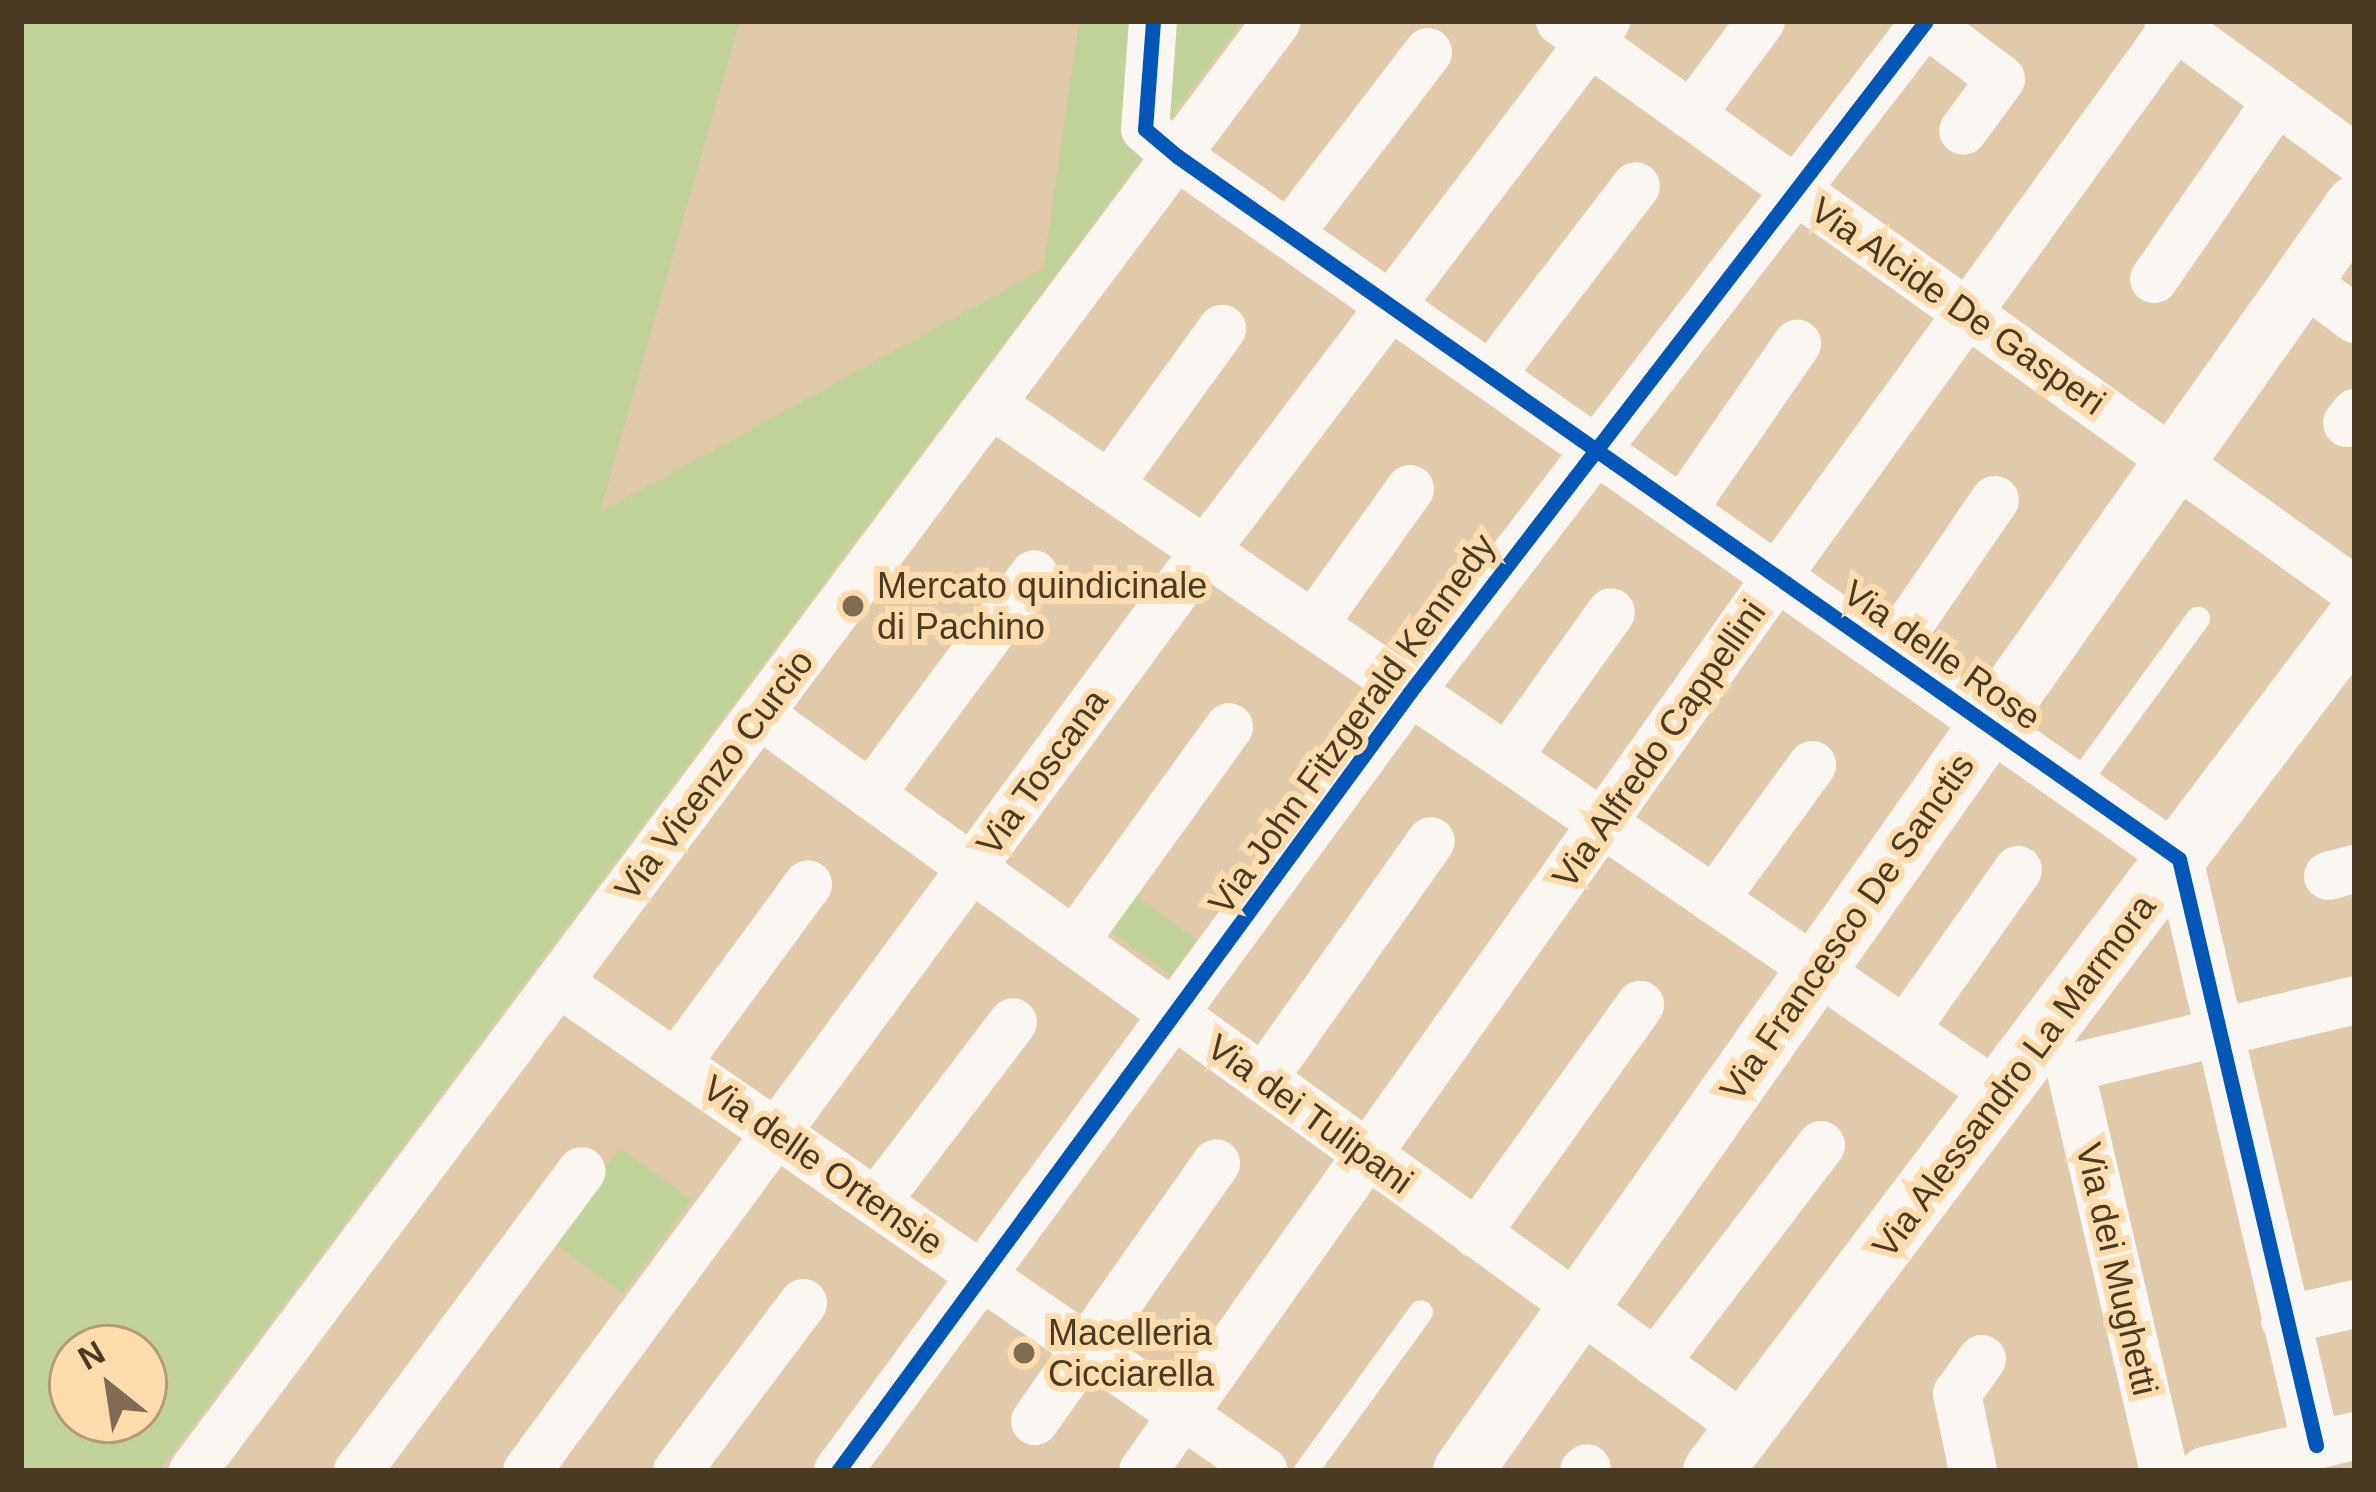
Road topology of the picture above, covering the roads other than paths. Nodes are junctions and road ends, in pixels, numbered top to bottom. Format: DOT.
graph roads {
  1 [pos="1153,21"];
  2 [pos="1277,21"];
  3 [pos="1761,21"];
  4 [pos="1925,22"];
  5 [pos="2174,23"];
  6 [pos="1585,28"];
  7 [pos="1428,52"];
  8 [pos="2276,102"];
  9 [pos="1691,115"];
  10 [pos="1964,131"];
  11 [pos="1177,155"];
  12 [pos="2355,158"];
  13 [pos="1636,186"];
  14 [pos="1797,191"];
  15 [pos="2355,206"];
  16 [pos="1289,234"];
  17 [pos="2154,279"];
  18 [pos="2302,280"];
  19 [pos="1391,305"];
  20 [pos="1966,313"];
  21 [pos="2355,320"];
  22 [pos="1222,328"];
  23 [pos="1796,344"];
  24 [pos="1491,375"];
  25 [pos="991,404"];
  26 [pos="1595,448"];
  27 [pos="2175,461"];
  28 [pos="1109,485"];
  29 [pos="1409,489"];
  30 [pos="1995,500"];
  31 [pos="1683,509"];
  32 [pos="1204,550"];
  33 [pos="1034,574"];
  34 [pos="1778,575"];
  35 [pos="2355,592"];
  36 [pos="1610,612"];
  37 [pos="2198,619"];
  38 [pos="2355,622"];
  39 [pos="1313,625"];
  40 [pos="1889,654"];
  41 [pos="1410,692"];
  42 [pos="759,714"];
  43 [pos="1989,724"];
  44 [pos="1229,727"];
  45 [pos="1507,758"];
  46 [pos="1813,765"];
  47 [pos="2076,786"];
  48 [pos="870,795"];
  49 [pos="1603,824"];
  50 [pos="1431,841"];
  51 [pos="2179,859"];
  52 [pos="971,868"];
  53 [pos="2018,870"];
  54 [pos="808,884"];
  55 [pos="1714,900"];
  56 [pos="1074,942"];
  57 [pos="1818,971"];
  58 [pos="559,983"];
  59 [pos="2355,1000"];
  60 [pos="1640,1005"];
  61 [pos="1175,1016"];
  62 [pos="1013,1022"];
  63 [pos="1905,1030"];
  64 [pos="2215,1033"];
  65 [pos="2054,1056"];
  66 [pos="676,1064"];
  67 [pos="1263,1079"];
  68 [pos="1999,1095"];
  69 [pos="777,1132"];
  70 [pos="1821,1145"];
  71 [pos="1368,1156"];
  72 [pos="1216,1163"];
  73 [pos="582,1171"];
  74 [pos="876,1202"];
  75 [pos="1476,1234"];
  76 [pos="982,1276"];
  77 [pos="803,1303"];
  78 [pos="2355,1304"];
  79 [pos="1578,1307"];
  80 [pos="1421,1312"];
  81 [pos="2285,1320"];
  82 [pos="1085,1348"];
  83 [pos="1982,1359"];
  84 [pos="1655,1363"];
  85 [pos="1181,1416"];
  86 [pos="1035,1421"];
  87 [pos="2335,1441"];
  88 [pos="1730,1450"];
  89 [pos="202,1468"];
  90 [pos="358,1471"];
  91 [pos="527,1471"];
  92 [pos="677,1471"];
  93 [pos="838,1471"];
  94 [pos="1143,1471"];
  95 [pos="1264,1471"];
  96 [pos="1306,1471"];
  97 [pos="1463,1471"];
  98 [pos="1973,1471"];
  99 [pos="2164,1471"];
  100 [pos="2204,1471"];
  1 -- 11 [label="street"];
  2 -- 11 [label="street, Via Vicenzo Curcio"];
  3 -- 9 [label="street"];
  4 -- 10 [label="street"];
  4 -- 14 [label="street, Via John Fitzgerald Kennedy"];
  5 -- 8 [label="street"];
  5 -- 20 [label="street, Via Alfredo Cappellini"];
  6 -- 9 [label="street, Via Alcide De Gasperi"];
  6 -- 19 [label="street, Via Toscana"];
  7 -- 16 [label="street"];
  8 -- 12 [label="street"];
  8 -- 17 [label="street"];
  9 -- 14 [label="street, Via Alcide De Gasperi"];
  11 -- 16 [label="street, Via delle Rose"];
  11 -- 25 [label="street, Via Vicenzo Curcio"];
  13 -- 24 [label="street"];
  14 -- 20 [label="street, Via Alcide De Gasperi"];
  14 -- 26 [label="street, Via John Fitzgerald Kennedy"];
  15 -- 18 [label="street, Via Francesco De Sanctis"];
  16 -- 19 [label="street, Via delle Rose"];
  18 -- 21 [label="street"];
  18 -- 27 [label="street, Via Francesco De Sanctis"];
  19 -- 24 [label="street, Via delle Rose"];
  19 -- 32 [label="street, Via Toscana"];
  20 -- 27 [label="street, Via Alcide De Gasperi"];
  20 -- 34 [label="street, Via Alfredo Cappellini"];
  22 -- 28 [label="street"];
  23 -- 31 [label="street"];
  24 -- 26 [label="street, Via delle Rose"];
  25 -- 28 [label="street"];
  25 -- 42 [label="street, Via Vicenzo Curcio"];
  26 -- 31 [label="street, Via delle Rose"];
  26 -- 41 [label="street, Via John Fitzgerald Kennedy"];
  27 -- 35 [label="street, Via Alcide De Gasperi"];
  27 -- 43 [label="street, Via Francesco De Sanctis"];
  28 -- 32 [label="street"];
  29 -- 39 [label="street"];
  30 -- 40 [label="street"];
  31 -- 34 [label="street, Via delle Rose"];
  32 -- 39 [label="street"];
  32 -- 52 [label="street, Via Toscana"];
  33 -- 48 [label="street"];
  34 -- 40 [label="street, Via delle Rose"];
  34 -- 49 [label="street, Via Alfredo Cappellini"];
  36 -- 45 [label="street"];
  37 -- 47 [label="lane"];
  38 -- 51 [label="street, Via Alessandro La Marmora"];
  39 -- 41 [label="street"];
  40 -- 43 [label="street, Via delle Rose"];
  41 -- 45 [label="street"];
  41 -- 61 [label="street, Via John Fitzgerald Kennedy"];
  42 -- 48 [label="street, Via dei Tulipani"];
  42 -- 58 [label="street, Via Vicenzo Curcio"];
  43 -- 47 [label="street, Via delle Rose"];
  43 -- 57 [label="street, Via Francesco De Sanctis"];
  44 -- 56 [label="street"];
  45 -- 49 [label="street"];
  46 -- 55 [label="street"];
  47 -- 51 [label="street, Via delle Rose"];
  48 -- 52 [label="street, Via dei Tulipani"];
  49 -- 55 [label="street"];
  49 -- 71 [label="street, Via Alfredo Cappellini"];
  50 -- 67 [label="street"];
  51 -- 64 [label="street"];
  51 -- 65 [label="street, Via Alessandro La Marmora"];
  52 -- 56 [label="street, Via dei Tulipani"];
  52 -- 69 [label="street, Via Toscana"];
  53 -- 63 [label="street"];
  54 -- 66 [label="street"];
  55 -- 57 [label="street"];
  56 -- 61 [label="street, Via dei Tulipani"];
  57 -- 63 [label="street"];
  57 -- 79 [label="street, Via Francesco De Sanctis"];
  58 -- 66 [label="street, Via delle Ortensie"];
  58 -- 89 [label="street, Via Vicenzo Curcio"];
  59 -- 64 [label="street"];
  60 -- 75 [label="street"];
  61 -- 67 [label="street, Via dei Tulipani"];
  61 -- 76 [label="street, Via John Fitzgerald Kennedy"];
  62 -- 74 [label="street"];
  63 -- 68 [label="street"];
  64 -- 65 [label="street"];
  64 -- 81 [label="street"];
  65 -- 68 [label="street, Via Alessandro La Marmora"];
  65 -- 99 [label="street, Via dei Mughetti"];
  66 -- 69 [label="street, Via delle Ortensie"];
  67 -- 71 [label="street, Via dei Tulipani"];
  68 -- 88 [label="street, Via Alessandro La Marmora"];
  69 -- 74 [label="street, Via delle Ortensie"];
  69 -- 91 [label="street, Via Toscana"];
  70 -- 84 [label="street"];
  71 -- 75 [label="street, Via dei Tulipani"];
  71 -- 85 [label="street, Via Alfredo Cappellini"];
  72 -- 82 [label="street"];
  73 -- 90 [label="street"];
  74 -- 76 [label="street, Via delle Ortensie"];
  75 -- 79 [label="street, Via dei Tulipani"];
  76 -- 82 [label="street, Via delle Ortensie"];
  76 -- 93 [label="street, Via John Fitzgerald Kennedy"];
  77 -- 92 [label="street"];
  78 -- 81 [label="street"];
  79 -- 84 [label="street, Via dei Tulipani"];
  79 -- 97 [label="street, Via Francesco De Sanctis"];
  80 -- 96 [label="lane"];
  81 -- 87 [label="street"];
  82 -- 85 [label="street, Via delle Ortensie"];
  82 -- 86 [label="street"];
  83 -- 98 [label="street"];
  84 -- 88 [label="street, Via dei Tulipani"];
  85 -- 94 [label="street, Via Alfredo Cappellini"];
  85 -- 95 [label="street, Via delle Ortensie"];
  87 -- 100 [label="street"];
}
